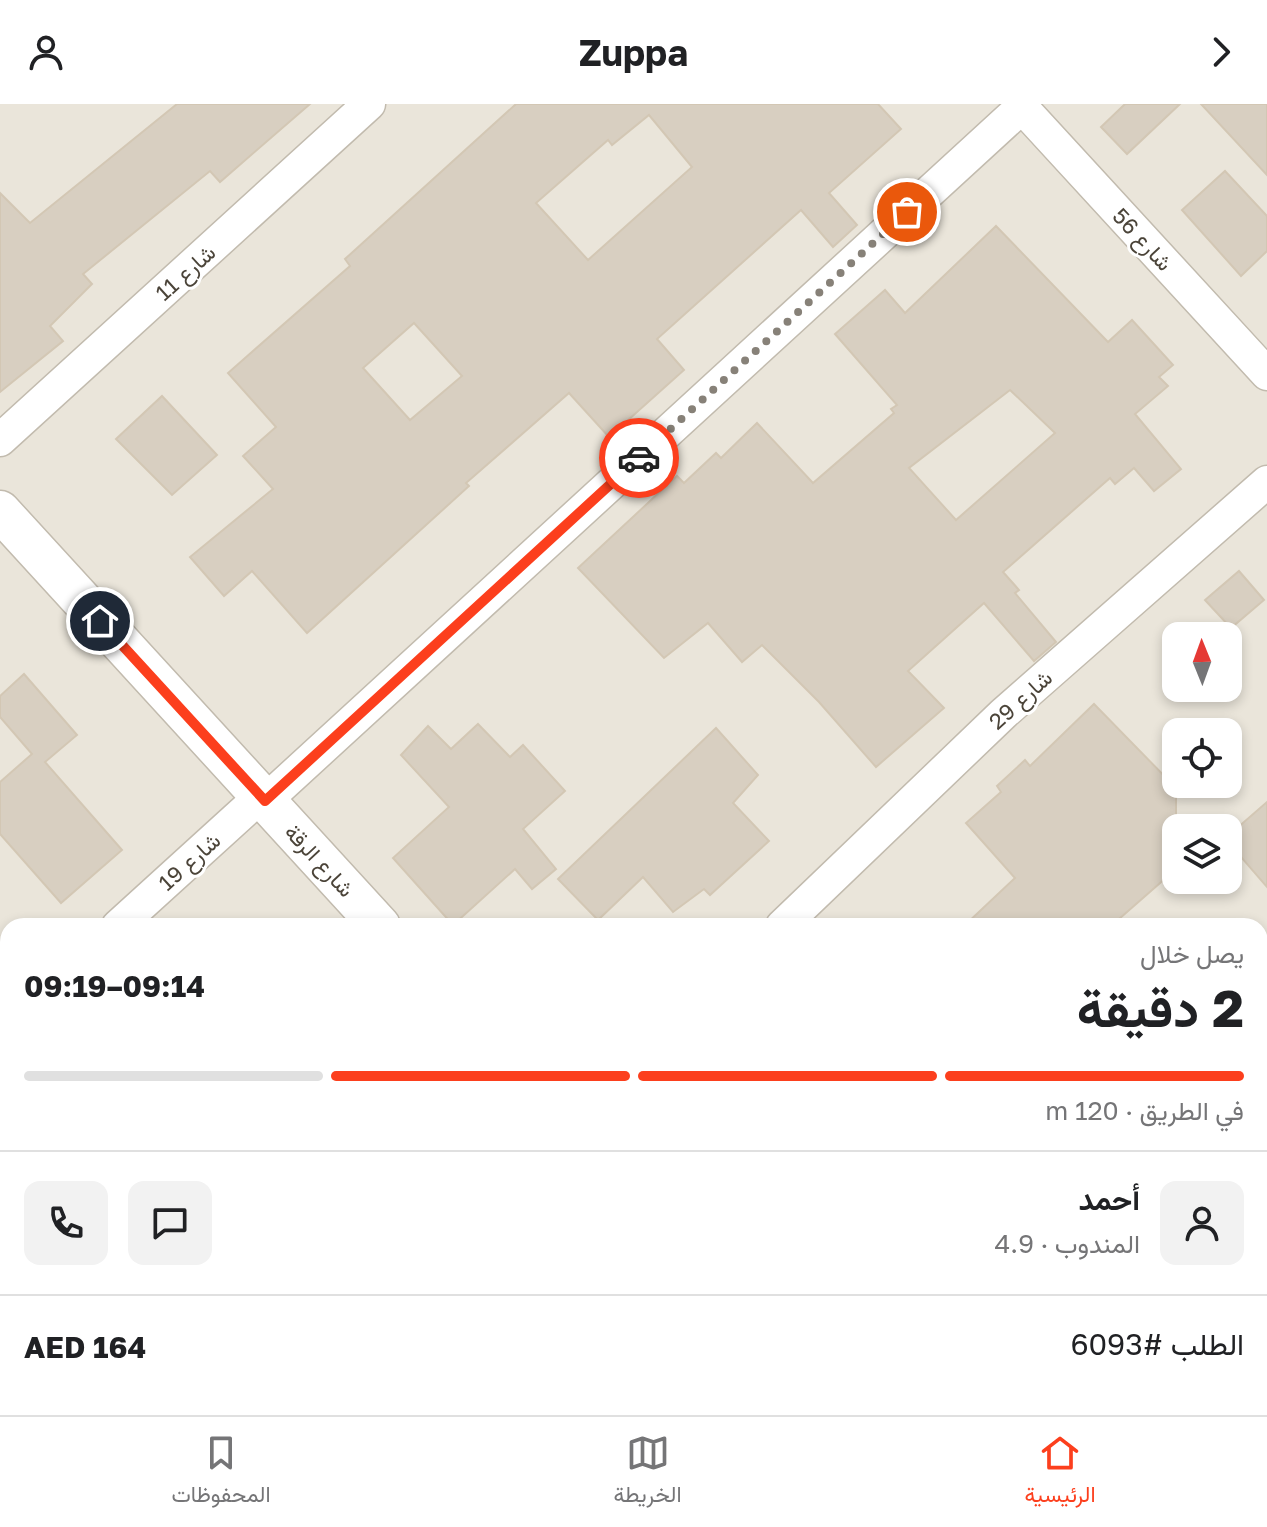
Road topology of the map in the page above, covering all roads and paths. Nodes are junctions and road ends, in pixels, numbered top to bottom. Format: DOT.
graph roads {
  1 [pos="369,104"];
  2 [pos="1020,105"];
  3 [pos="1267,374"];
  4 [pos="0,440"];
  5 [pos="1267,482"];
  6 [pos="0,511"];
  7 [pos="263,798"];
  8 [pos="127,918"];
  9 [pos="373,918"];
  10 [pos="790,918"];
  1 -- 4 [label="street, شارع 11"];
  2 -- 3 [label="street, شارع 56"];
  2 -- 7 [label="street, شارع 19"];
  5 -- 10 [label="street, شارع 29"];
  6 -- 7 [label="street, شارع الرقة"];
  7 -- 8 [label="street, شارع 19"];
  7 -- 9 [label="street, شارع الرقة"];
}
